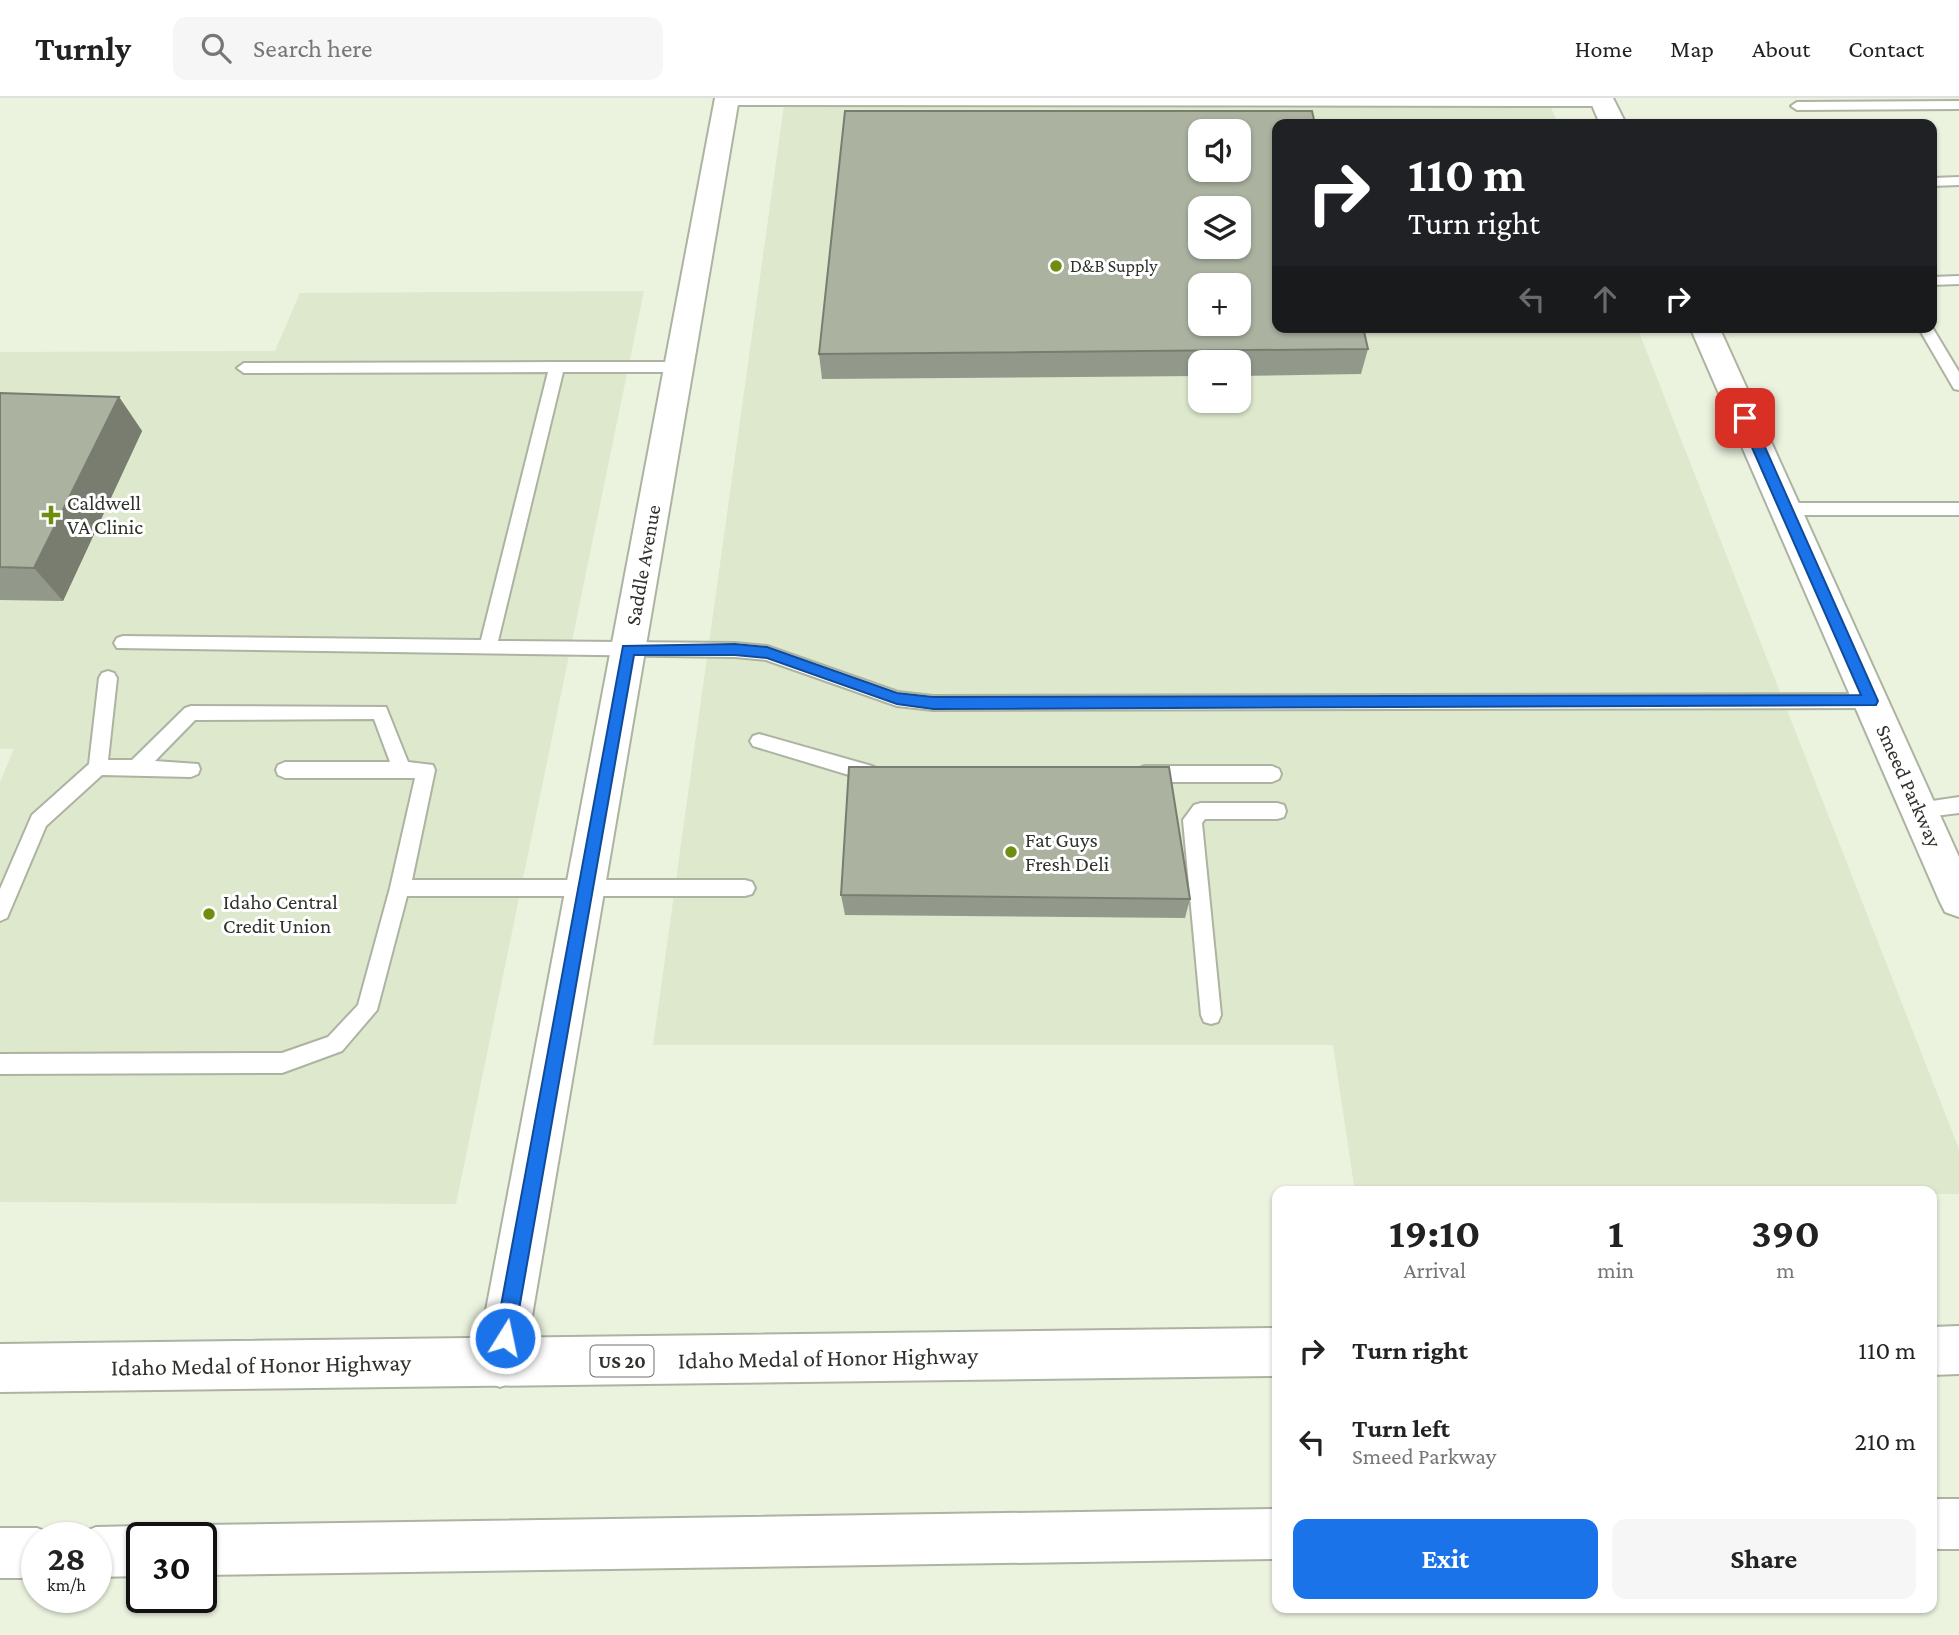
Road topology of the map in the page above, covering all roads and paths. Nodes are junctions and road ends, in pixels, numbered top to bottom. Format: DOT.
graph roads {
  1 [pos="727,100"];
  2 [pos="1795,102"];
  3 [pos="1959,105"];
  4 [pos="1606,108"];
  5 [pos="1805,119"];
  6 [pos="1959,181"];
  7 [pos="1937,182"];
  8 [pos="1937,281"];
  9 [pos="1959,281"];
  10 [pos="1707,333"];
  11 [pos="1928,333"];
  12 [pos="679,366"];
  13 [pos="556,367"];
  14 [pos="244,368"];
  15 [pos="1959,386"];
  16 [pos="1786,509"];
  17 [pos="1959,509"];
  18 [pos="123,643"];
  19 [pos="488,647"];
  20 [pos="628,650"];
  21 [pos="108,678"];
  22 [pos="1871,701"];
  23 [pos="759,741"];
  24 [pos="98,767"];
  25 [pos="135,769"];
  26 [pos="191,769"];
  27 [pos="285,770"];
  28 [pos="402,771"];
  29 [pos="897,774"];
  30 [pos="1119,774"];
  31 [pos="1272,774"];
  32 [pos="1959,806"];
  33 [pos="1919,810"];
  34 [pos="1277,811"];
  35 [pos="400,888"];
  36 [pos="585,888"];
  37 [pos="744,888"];
  38 [pos="1959,900"];
  39 [pos="0,912"];
  40 [pos="1211,1015"];
  41 [pos="0,1064"];
  42 [pos="1959,1350"];
  43 [pos="1937,1351"];
  44 [pos="1272,1352"];
  45 [pos="500,1363"];
  46 [pos="0,1368"];
  47 [pos="1937,1524"];
  48 [pos="1959,1524"];
  49 [pos="1272,1534"];
  50 [pos="217,1550"];
  51 [pos="0,1553"];
  52 [pos="21,1553"];
  1 -- 4 [label="lane"];
  1 -- 12 [label="street, Saddle Avenue"];
  2 -- 3 [label="lane"];
  2 -- 5 [label="lane"];
  6 -- 7 [label="lane"];
  8 -- 9 [label="lane"];
  10 -- 16 [label="street, Smeed Parkway"];
  11 -- 15 [label="lane"];
  12 -- 13 [label="lane"];
  12 -- 20 [label="street, Saddle Avenue"];
  13 -- 14 [label="lane"];
  13 -- 19 [label="lane"];
  16 -- 17 [label="lane"];
  16 -- 22 [label="street, Smeed Parkway"];
  18 -- 19 [label="lane"];
  19 -- 20 [label="lane"];
  20 -- 22 [label="lane"];
  20 -- 36 [label="street, Saddle Avenue"];
  21 -- 24 [label="lane"];
  22 -- 33 [label="street, Smeed Parkway"];
  23 -- 29 [label="lane"];
  24 -- 25 [label="lane"];
  24 -- 39 [label="lane"];
  25 -- 26 [label="lane"];
  25 -- 28 [label="lane"];
  27 -- 28 [label="lane"];
  28 -- 35 [label="lane"];
  30 -- 31 [label="lane"];
  32 -- 33 [label="lane"];
  33 -- 38 [label="street, Smeed Parkway"];
  34 -- 40 [label="lane"];
  35 -- 36 [label="lane"];
  35 -- 41 [label="lane"];
  36 -- 37 [label="lane"];
  36 -- 45 [label="street, Saddle Avenue"];
  42 -- 43 [label="street"];
  44 -- 45 [label="street, Idaho Medal of Honor Highway / US 20"];
  45 -- 46 [label="street, Idaho Medal of Honor Highway / US 20"];
  47 -- 48 [label="street"];
  49 -- 50 [label="street"];
  51 -- 52 [label="street"];
}
